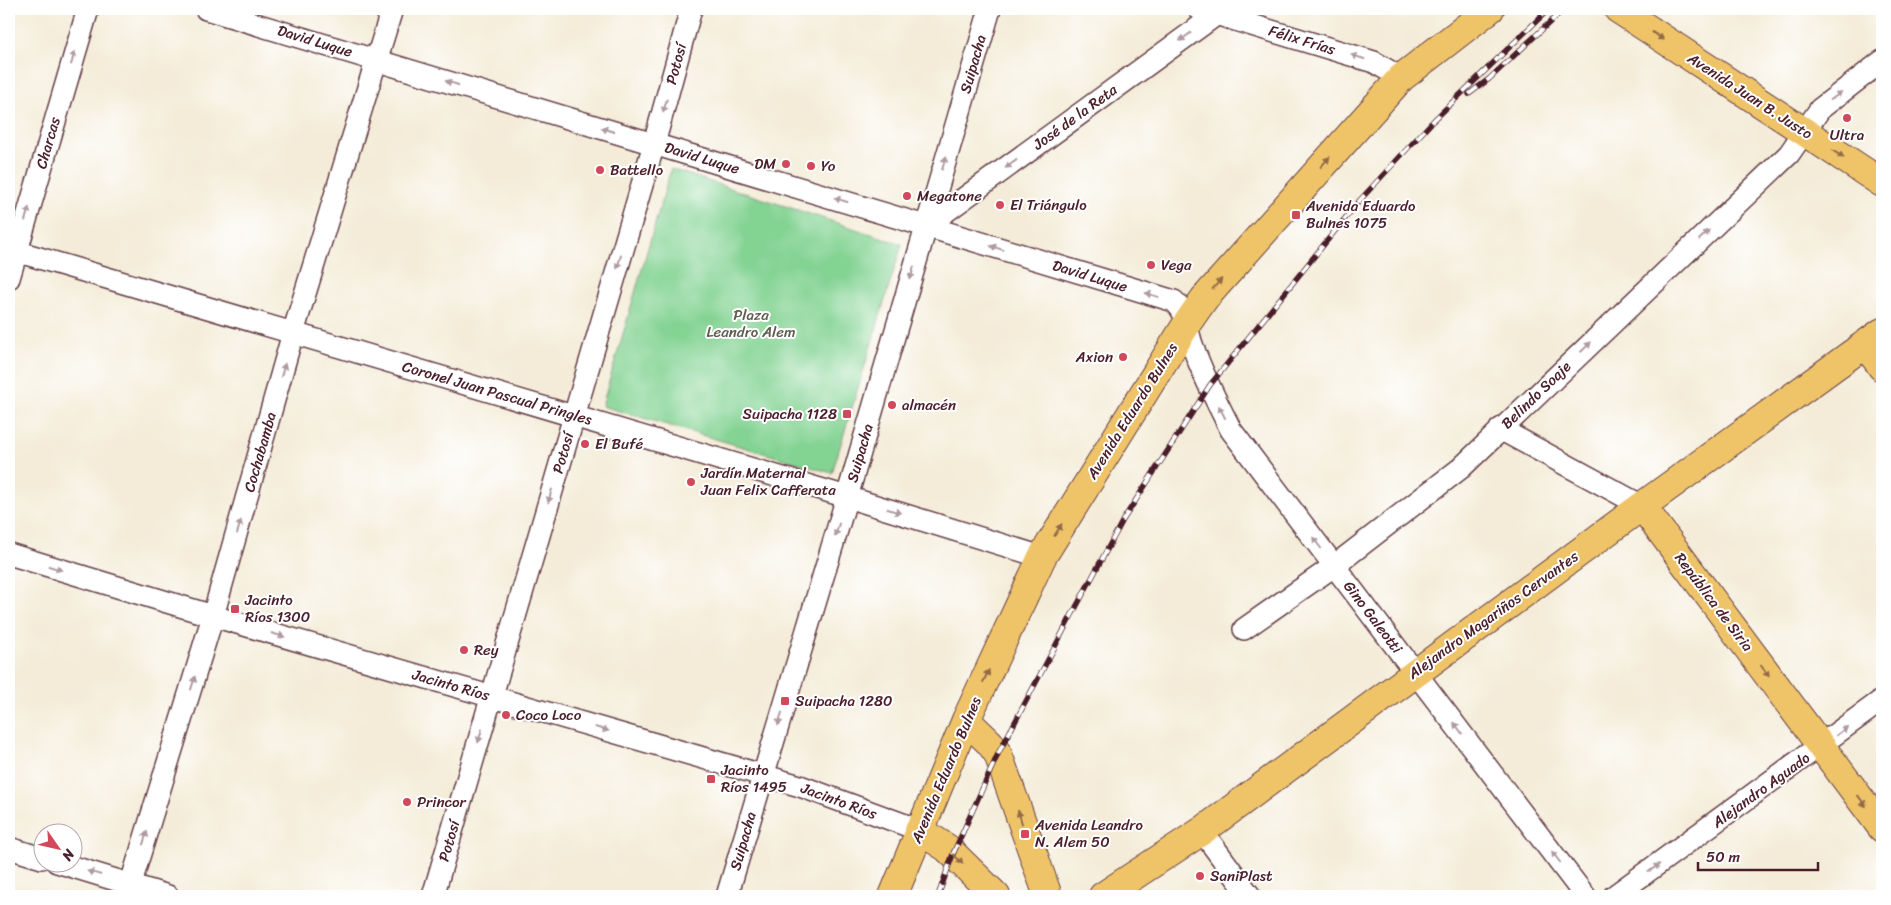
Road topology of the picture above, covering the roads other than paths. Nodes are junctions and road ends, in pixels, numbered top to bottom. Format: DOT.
graph roads {
  1 [pos="88,9"];
  2 [pos="206,9"];
  3 [pos="392,9"];
  4 [pos="691,9"];
  5 [pos="990,9"];
  6 [pos="1490,9"];
  7 [pos="1618,9"];
  8 [pos="1213,11"];
  9 [pos="378,60"];
  10 [pos="1882,61"];
  11 [pos="1402,78"];
  12 [pos="1805,133"];
  13 [pos="654,144"];
  14 [pos="1882,183"];
  15 [pos="926,226"];
  16 [pos="13,251"];
  17 [pos="9,278"];
  18 [pos="1188,322"];
  19 [pos="293,333"];
  20 [pos="1874,338"];
  21 [pos="1882,367"];
  22 [pos="574,416"];
  23 [pos="1500,429"];
  24 [pos="848,497"];
  25 [pos="1642,506"];
  26 [pos="9,554"];
  27 [pos="1042,557"];
  28 [pos="1334,566"];
  29 [pos="213,616"];
  30 [pos="1244,629"];
  31 [pos="1416,672"];
  32 [pos="491,697"];
  33 [pos="1882,700"];
  34 [pos="966,720"];
  35 [pos="1822,746"];
  36 [pos="762,776"];
  37 [pos="1882,828"];
  38 [pos="919,830"];
  39 [pos="1202,831"];
  40 [pos="9,848"];
  41 [pos="32,855"];
  42 [pos="82,872"];
  43 [pos="129,890"];
  44 [pos="168,896"];
  45 [pos="433,896"];
  46 [pos="727,896"];
  47 [pos="892,896"];
  48 [pos="996,896"];
  49 [pos="1048,896"];
  50 [pos="1103,896"];
  51 [pos="1250,896"];
  52 [pos="1585,896"];
  53 [pos="1614,896"];
  16 -- 1 [label="street, Charcas, one-way"];
  2 -- 9 [label="street, David Luque"];
  3 -- 9 [label="street, Cochabamba"];
  4 -- 13 [label="street, Potosí, one-way"];
  15 -- 5 [label="street, Suipacha, one-way"];
  6 -- 11 [label="main road, Avenida Eduardo Bulnes"];
  7 -- 12 [label="main road, Avenida Juan B. Justo, one-way"];
  11 -- 8 [label="street, Félix Frías, one-way"];
  8 -- 15 [label="street, José de la Reta, one-way"];
  13 -- 9 [label="street, David Luque, one-way"];
  9 -- 19 [label="street, Cochabamba"];
  12 -- 10 [label="street, Belindo Soaje, one-way"];
  18 -- 11 [label="main road, Avenida Eduardo Bulnes, one-way"];
  12 -- 14 [label="main road, Avenida Juan B. Justo, one-way"];
  23 -- 12 [label="street, Belindo Soaje, one-way"];
  15 -- 13 [label="street, David Luque, one-way"];
  13 -- 22 [label="street, Potosí, one-way"];
  18 -- 15 [label="street, David Luque, one-way"];
  15 -- 24 [label="street, Suipacha, one-way"];
  16 -- 17 [label="street, Charcas"];
  16 -- 19 [label="street, Coronel Juan Pascual Pringles"];
  27 -- 18 [label="main road, Avenida Eduardo Bulnes, one-way"];
  28 -- 18 [label="street, Gino Galeotti, one-way"];
  19 -- 22 [label="street, Coronel Juan Pascual Pringles"];
  29 -- 19 [label="street, Cochabamba, one-way"];
  20 -- 21 [label="main road"];
  20 -- 25 [label="main road, Alejandro Magariños Cervantes"];
  22 -- 24 [label="street, Coronel Juan Pascual Pringles"];
  22 -- 32 [label="street, Potosí, one-way"];
  23 -- 25 [label="street, República de Siria"];
  23 -- 28 [label="street, Belindo Soaje"];
  24 -- 27 [label="street, Coronel Juan Pascual Pringles, one-way"];
  24 -- 36 [label="street, Suipacha, one-way"];
  25 -- 31 [label="main road, Alejandro Magariños Cervantes"];
  25 -- 35 [label="main road, República de Siria, one-way"];
  26 -- 29 [label="street, Jacinto Ríos, one-way"];
  34 -- 27 [label="main road, Avenida Eduardo Bulnes, one-way"];
  28 -- 30 [label="street, Belindo Soaje"];
  28 -- 31 [label="street, Gino Galeotti"];
  29 -- 32 [label="street, Jacinto Ríos, one-way"];
  43 -- 29 [label="street, Cochabamba, one-way"];
  31 -- 39 [label="main road, Alejandro Magariños Cervantes"];
  52 -- 31 [label="street, Gino Galeotti, one-way"];
  32 -- 36 [label="street, Jacinto Ríos, one-way"];
  32 -- 45 [label="street, Potosí, one-way"];
  35 -- 33 [label="street, Alejandro Aguado, one-way"];
  34 -- 38 [label="main road, Avenida Eduardo Bulnes"];
  49 -- 34 [label="main road, one-way"];
  35 -- 37 [label="main road, República de Siria, one-way"];
  53 -- 35 [label="street, Alejandro Aguado, one-way"];
  36 -- 38 [label="street, Jacinto Ríos"];
  36 -- 46 [label="street, Suipacha"];
  38 -- 47 [label="main road, Avenida Eduardo Bulnes"];
  38 -- 48 [label="main road, one-way"];
  39 -- 50 [label="main road, Alejandro Magariños Cervantes"];
  39 -- 51 [label="street"];
  40 -- 41 [label="street"];
  43 -- 42 [label="street, one-way"];
  43 -- 44 [label="street"];
}
